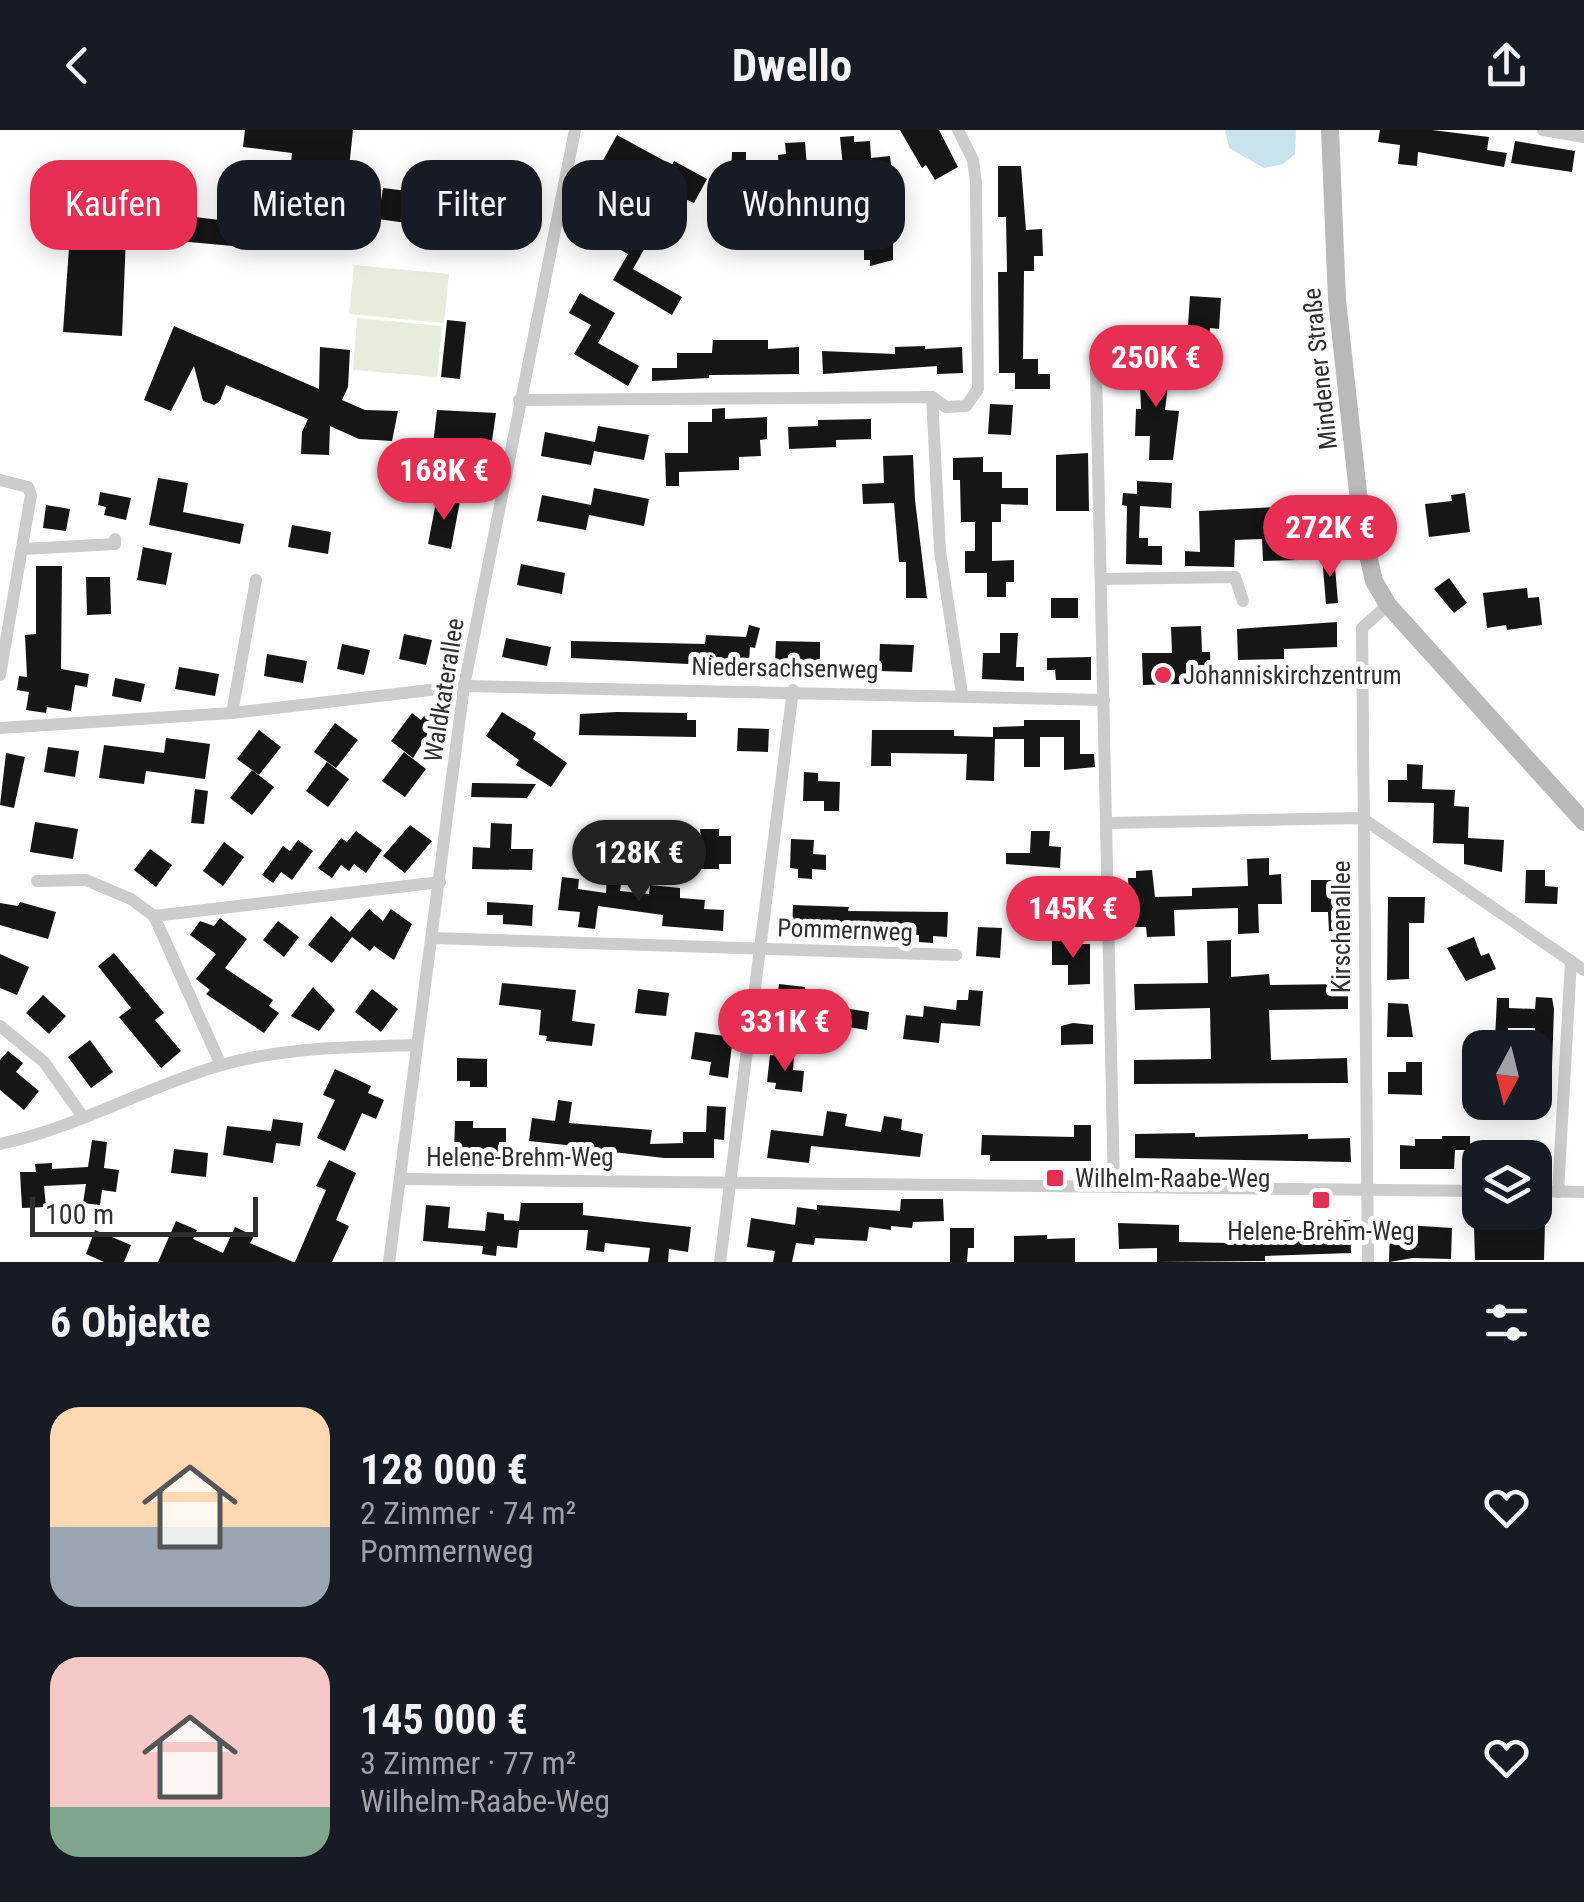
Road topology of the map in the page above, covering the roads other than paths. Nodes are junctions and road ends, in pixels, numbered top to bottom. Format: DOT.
graph roads {
  1 [pos="574,130"];
  2 [pos="958,130"];
  3 [pos="1330,130"];
  4 [pos="1544,130"];
  5 [pos="1584,137"];
  6 [pos="1096,370"];
  7 [pos="932,397"];
  8 [pos="519,400"];
  9 [pos="0,480"];
  10 [pos="115,539"];
  11 [pos="23,549"];
  12 [pos="1101,579"];
  13 [pos="256,580"];
  14 [pos="1242,601"];
  15 [pos="1389,604"];
  16 [pos="0,675"];
  17 [pos="464,686"];
  18 [pos="793,690"];
  19 [pos="962,694"];
  20 [pos="1104,700"];
  21 [pos="232,713"];
  22 [pos="0,728"];
  23 [pos="1362,818"];
  24 [pos="1584,822"];
  25 [pos="1107,823"];
  26 [pos="37,881"];
  27 [pos="440,882"];
  28 [pos="154,916"];
  29 [pos="433,938"];
  30 [pos="760,950"];
  31 [pos="956,955"];
  32 [pos="1571,961"];
  33 [pos="1584,970"];
  34 [pos="0,1026"];
  35 [pos="418,1045"];
  36 [pos="222,1065"];
  37 [pos="83,1117"];
  38 [pos="0,1144"];
  39 [pos="401,1179"];
  40 [pos="729,1180"];
  41 [pos="1114,1187"];
  42 [pos="1365,1190"];
  43 [pos="1462,1191"];
  44 [pos="1552,1192"];
  45 [pos="1558,1192"];
  46 [pos="1584,1192"];
  47 [pos="389,1262"];
  48 [pos="720,1262"];
  49 [pos="1368,1262"];
  1 -- 8 [label="street, Waldkaterallee"];
  2 -- 7 [label="street"];
  3 -- 15 [label="main road, Mindener Straße"];
  4 -- 5 [label="street"];
  6 -- 12 [label="street"];
  7 -- 8 [label="street"];
  7 -- 19 [label="street"];
  8 -- 17 [label="street, Waldkaterallee"];
  9 -- 11 [label="street"];
  10 -- 11 [label="street"];
  11 -- 16 [label="street"];
  12 -- 14 [label="street"];
  12 -- 20 [label="street"];
  13 -- 21 [label="street"];
  15 -- 23 [label="street, Kirschenallee"];
  15 -- 24 [label="main road, Mindener Straße"];
  17 -- 18 [label="street, Niedersachsenweg"];
  17 -- 21 [label="street, Niedersachsenweg"];
  17 -- 27 [label="street, Waldkaterallee"];
  18 -- 19 [label="street, Niedersachsenweg"];
  18 -- 30 [label="street"];
  19 -- 20 [label="street, Niedersachsenweg"];
  20 -- 25 [label="street"];
  21 -- 22 [label="street, Niedersachsenweg"];
  23 -- 25 [label="street"];
  23 -- 32 [label="street"];
  23 -- 42 [label="street, Kirschenallee"];
  25 -- 41 [label="street"];
  26 -- 28 [label="street"];
  27 -- 28 [label="street"];
  27 -- 29 [label="street, Waldkaterallee"];
  28 -- 36 [label="street"];
  29 -- 30 [label="street, Pommernweg"];
  29 -- 35 [label="street, Waldkaterallee"];
  30 -- 31 [label="street, Pommernweg"];
  30 -- 40 [label="street"];
  32 -- 33 [label="street"];
  32 -- 45 [label="street"];
  34 -- 37 [label="street"];
  35 -- 36 [label="street"];
  35 -- 39 [label="street, Waldkaterallee"];
  36 -- 37 [label="street"];
  37 -- 38 [label="street"];
  39 -- 40 [label="street, Helene-Brehm-Weg"];
  39 -- 47 [label="street, Waldkaterallee"];
  40 -- 41 [label="street, Helene-Brehm-Weg"];
  40 -- 48 [label="street"];
  41 -- 42 [label="street, Helene-Brehm-Weg"];
  42 -- 43 [label="street, Helene-Brehm-Weg"];
  42 -- 49 [label="street, Kirschenallee"];
  44 -- 45 [label="street"];
  45 -- 46 [label="street"];
}
